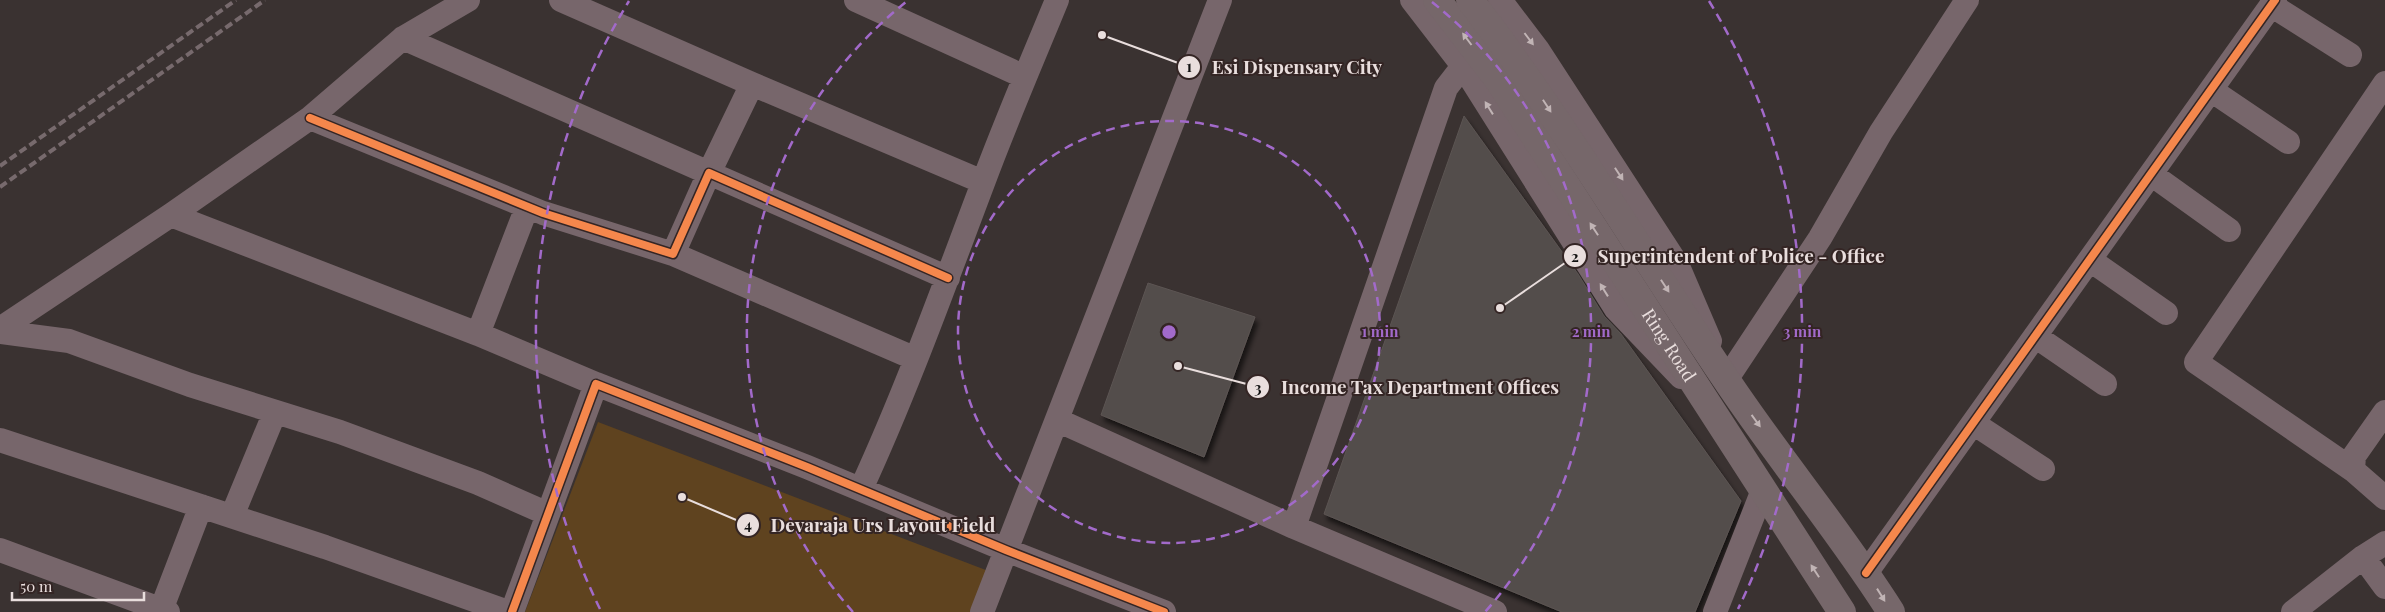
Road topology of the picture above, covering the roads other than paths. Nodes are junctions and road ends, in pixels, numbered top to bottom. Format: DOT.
graph roads {
  1 [pos="468,0"];
  2 [pos="561,0"];
  3 [pos="856,0"];
  4 [pos="1057,0"];
  5 [pos="1220,0"];
  6 [pos="1412,0"];
  7 [pos="1437,0"];
  8 [pos="1470,0"];
  9 [pos="1500,0"];
  10 [pos="1967,0"];
  11 [pos="2273,3"];
  12 [pos="403,38"];
  13 [pos="2350,55"];
  14 [pos="1463,66"];
  15 [pos="1509,72"];
  16 [pos="1025,76"];
  17 [pos="2385,83"];
  18 [pos="752,84"];
  19 [pos="2211,90"];
  20 [pos="310,118"];
  21 [pos="2288,142"];
  22 [pos="709,173"];
  23 [pos="2150,174"];
  24 [pos="983,182"];
  25 [pos="527,206"];
  26 [pos="171,215"];
  27 [pos="2229,230"];
  28 [pos="673,254"];
  29 [pos="2090,260"];
  30 [pos="948,278"];
  31 [pos="2166,314"];
  32 [pos="0,330"];
  33 [pos="478,334"];
  34 [pos="2035,336"];
  35 [pos="916,358"];
  36 [pos="1726,380"];
  37 [pos="596,384"];
  38 [pos="2104,384"];
  39 [pos="1707,404"];
  40 [pos="275,412"];
  41 [pos="2385,412"];
  42 [pos="1057,420"];
  43 [pos="1973,423"];
  44 [pos="0,440"];
  45 [pos="2043,469"];
  46 [pos="2354,470"];
  47 [pos="861,489"];
  48 [pos="1763,490"];
  49 [pos="2385,498"];
  50 [pos="200,506"];
  51 [pos="548,514"];
  52 [pos="232,516"];
  53 [pos="1294,527"];
  54 [pos="2385,543"];
  55 [pos="0,550"];
  56 [pos="1006,550"];
  57 [pos="2363,557"];
  58 [pos="1866,573"];
  59 [pos="2385,587"];
  60 [pos="165,611"];
  61 [pos="508,612"];
  62 [pos="512,612"];
  63 [pos="982,612"];
  64 [pos="1164,612"];
  65 [pos="1495,612"];
  66 [pos="1715,612"];
  67 [pos="1842,612"];
  68 [pos="1891,612"];
  69 [pos="2293,612"];
  1 -- 12 [label="street"];
  2 -- 18 [label="street"];
  3 -- 16 [label="street"];
  4 -- 16 [label="street"];
  5 -- 42 [label="street"];
  6 -- 14 [label="street"];
  15 -- 7 [label="main road, one-way"];
  8 -- 15 [label="main road"];
  9 -- 36 [label="street, one-way"];
  10 -- 36 [label="street"];
  11 -- 13 [label="street"];
  11 -- 19 [label="street"];
  12 -- 20 [label="street"];
  12 -- 22 [label="street"];
  39 -- 14 [label="street, one-way"];
  14 -- 53 [label="street"];
  15 -- 36 [label="main road, one-way"];
  39 -- 15 [label="main road, Ring Road, one-way"];
  16 -- 24 [label="street"];
  17 -- 46 [label="street"];
  18 -- 22 [label="street"];
  18 -- 24 [label="street"];
  19 -- 21 [label="street"];
  19 -- 23 [label="street"];
  20 -- 25 [label="street"];
  20 -- 26 [label="street"];
  22 -- 28 [label="street"];
  22 -- 30 [label="street"];
  23 -- 27 [label="street"];
  23 -- 29 [label="street"];
  24 -- 30 [label="street"];
  25 -- 28 [label="street"];
  25 -- 33 [label="street"];
  26 -- 32 [label="street"];
  26 -- 33 [label="street"];
  28 -- 35 [label="street"];
  29 -- 31 [label="street"];
  29 -- 34 [label="street"];
  30 -- 35 [label="street"];
  32 -- 40 [label="street"];
  33 -- 37 [label="street"];
  34 -- 38 [label="street"];
  34 -- 43 [label="street"];
  35 -- 47 [label="street"];
  36 -- 58 [label="main road, one-way"];
  37 -- 47 [label="street"];
  37 -- 51 [label="street"];
  39 -- 48 [label="main road, Ring Road"];
  40 -- 51 [label="street"];
  40 -- 52 [label="street"];
  41 -- 46 [label="street"];
  42 -- 53 [label="street"];
  42 -- 56 [label="street"];
  43 -- 45 [label="street"];
  43 -- 58 [label="street"];
  44 -- 50 [label="street"];
  46 -- 49 [label="street"];
  47 -- 56 [label="street"];
  48 -- 66 [label="street"];
  67 -- 48 [label="main road, Ring Road, one-way"];
  50 -- 52 [label="street"];
  50 -- 60 [label="street"];
  51 -- 62 [label="street"];
  52 -- 61 [label="street"];
  53 -- 65 [label="street"];
  54 -- 57 [label="street"];
  55 -- 60 [label="street"];
  56 -- 63 [label="street"];
  56 -- 64 [label="street"];
  57 -- 59 [label="street"];
  57 -- 69 [label="street"];
  58 -- 68 [label="main road, one-way"];
}
